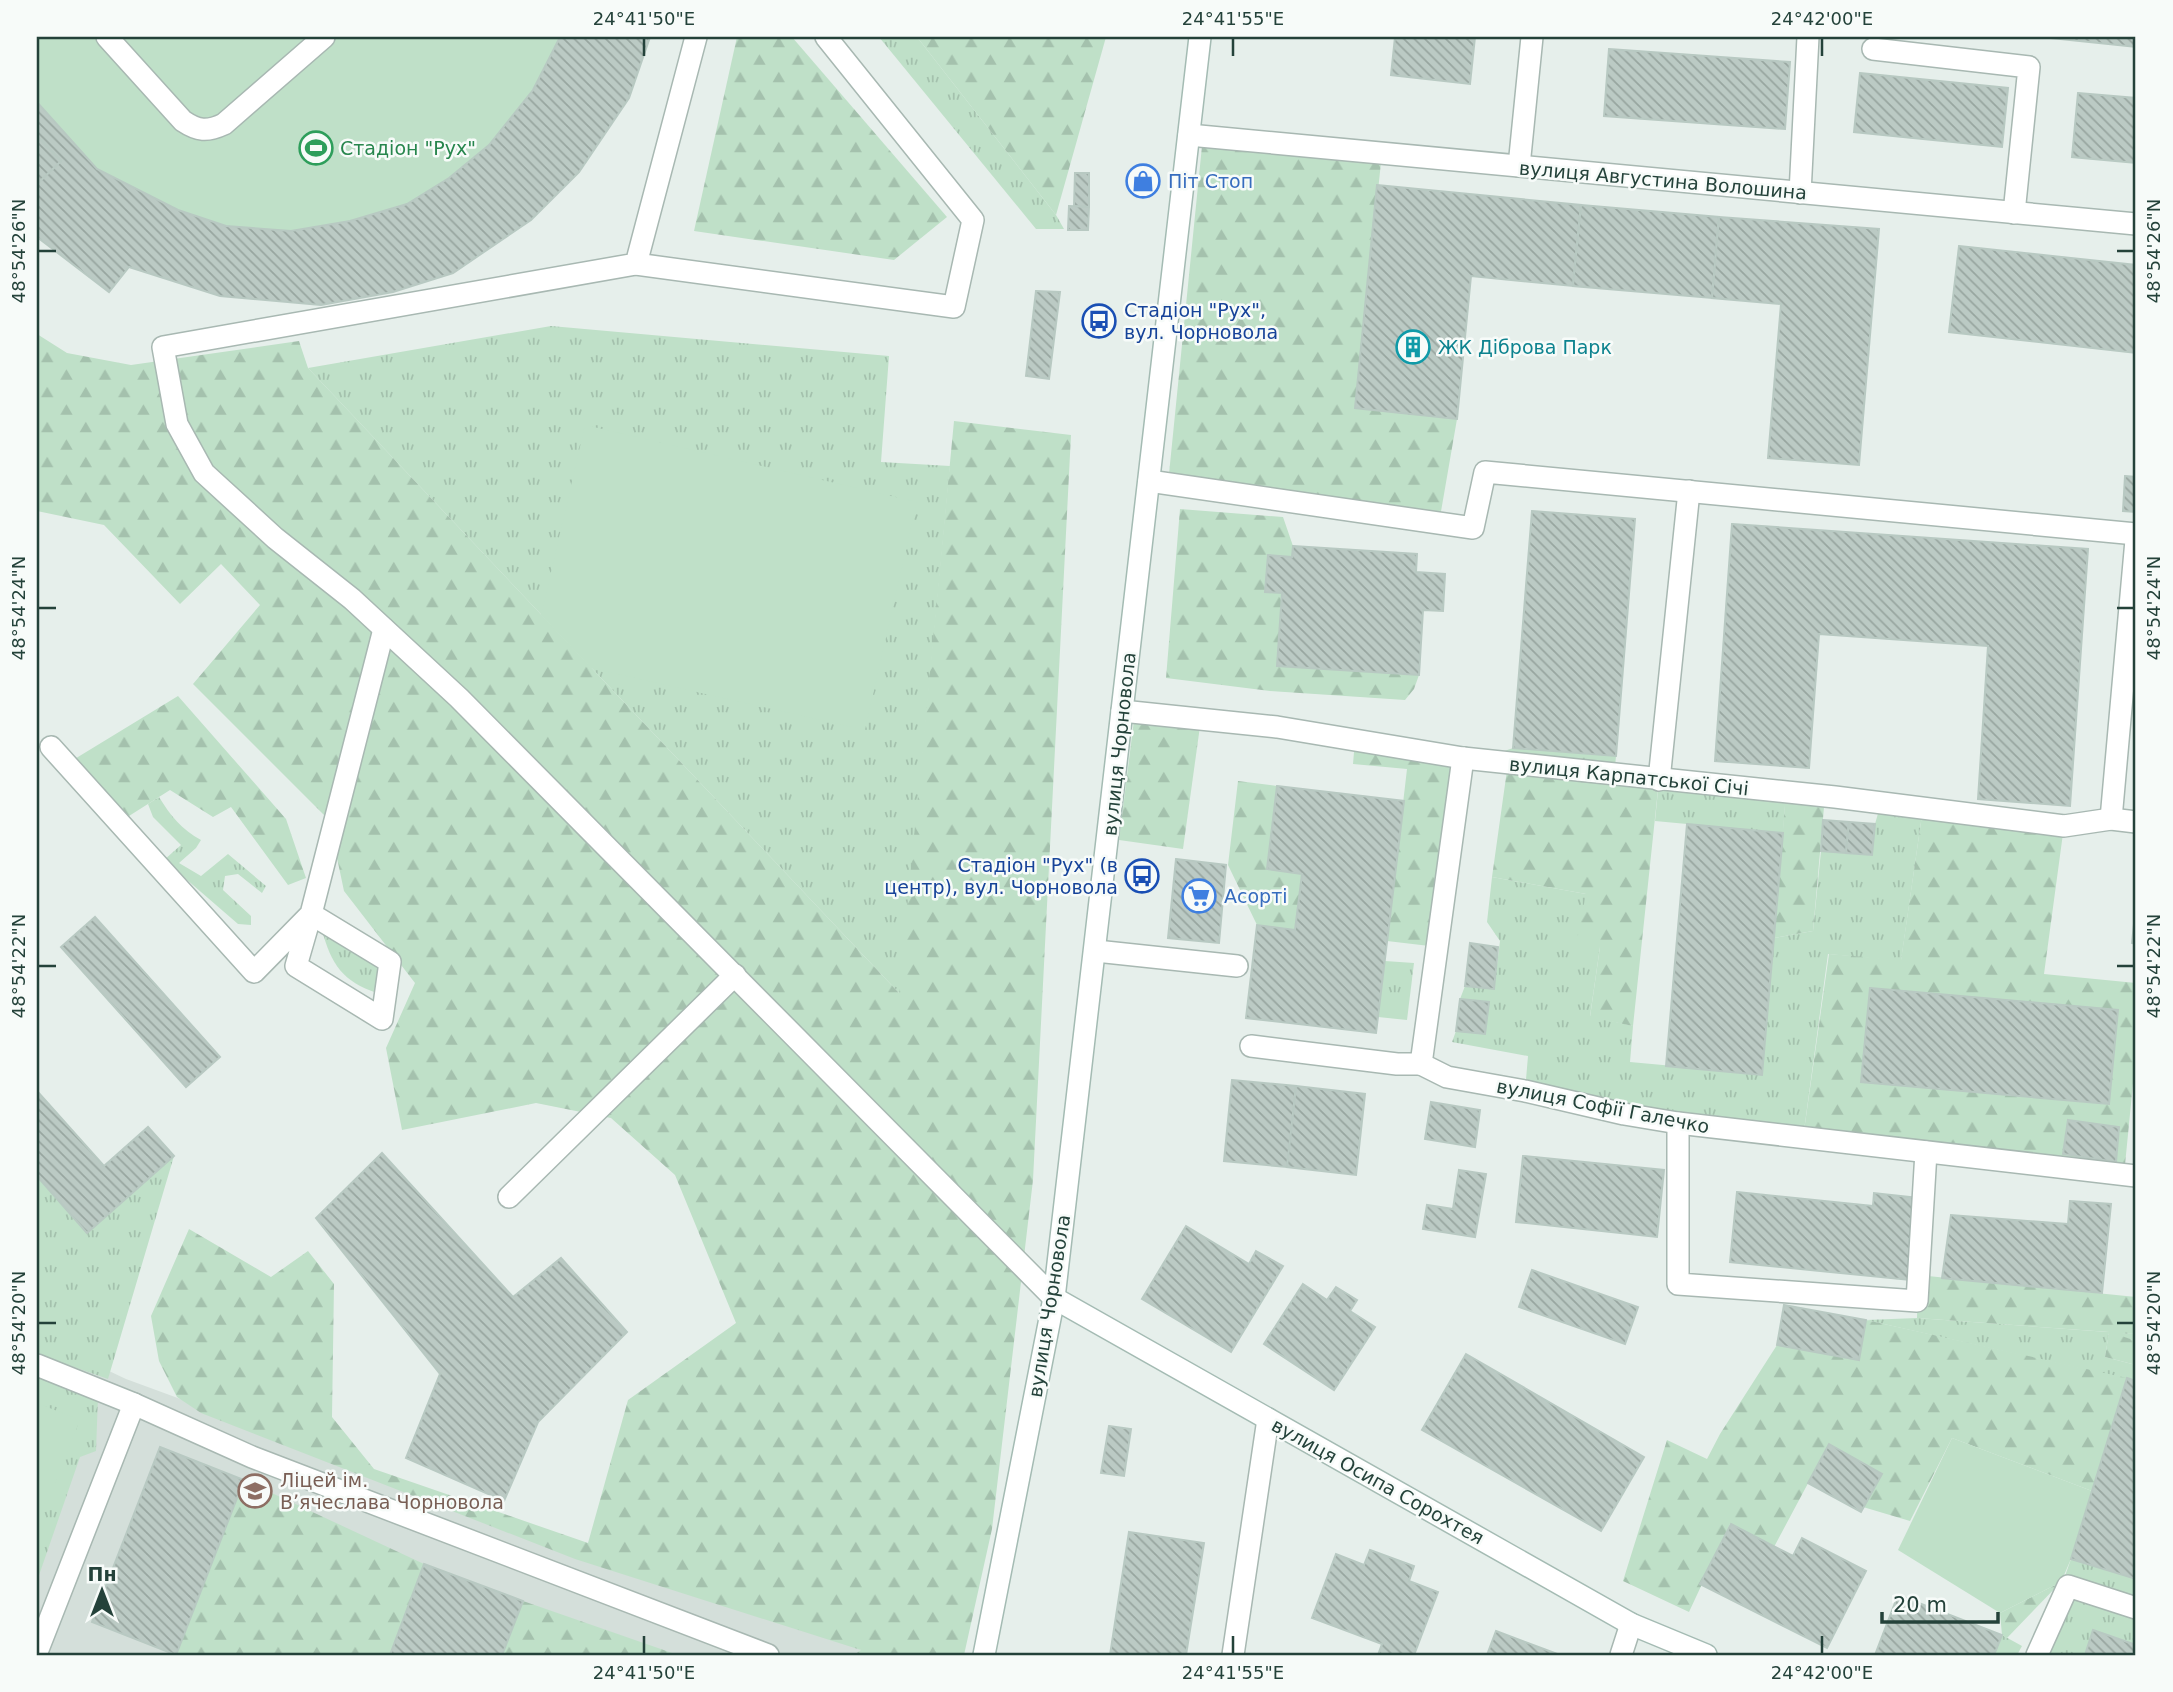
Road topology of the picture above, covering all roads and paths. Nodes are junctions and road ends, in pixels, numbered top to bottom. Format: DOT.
graph roads {
  1 [pos="107,37"];
  2 [pos="324,37"];
  3 [pos="696,37"];
  4 [pos="826,37"];
  5 [pos="1200,37"];
  6 [pos="1532,37"];
  7 [pos="1808,37"];
  8 [pos="1873,49"];
  9 [pos="1189,135"];
  10 [pos="1519,166"];
  11 [pos="1800,193"];
  12 [pos="2014,213"];
  13 [pos="2136,224"];
  14 [pos="636,264"];
  15 [pos="1149,481"];
  16 [pos="1689,491"];
  17 [pos="2136,534"];
  18 [pos="2136,540"];
  19 [pos="384,629"];
  20 [pos="1122,711"];
  21 [pos="51,747"];
  22 [pos="1463,758"];
  23 [pos="1659,780"];
  24 [pos="2111,819"];
  25 [pos="2136,822"];
  26 [pos="311,914"];
  27 [pos="1096,951"];
  28 [pos="1237,966"];
  29 [pos="735,975"];
  30 [pos="1251,1046"];
  31 [pos="1421,1064"];
  32 [pos="1678,1123"];
  33 [pos="1926,1152"];
  34 [pos="2136,1176"];
  35 [pos="509,1197"];
  36 [pos="1054,1298"];
  37 [pos="37,1365"];
  38 [pos="135,1404"];
  39 [pos="1268,1419"];
  40 [pos="2136,1608"];
  41 [pos="1631,1624"];
  42 [pos="37,1652"];
  43 [pos="768,1655"];
  44 [pos="984,1655"];
  45 [pos="1233,1655"];
  46 [pos="1621,1655"];
  47 [pos="1706,1655"];
  48 [pos="2037,1655"];
  1 -- 2 [label="street"];
  3 -- 14 [label="street"];
  4 -- 14 [label="street"];
  5 -- 9 [label="street, вулиця Чорновола"];
  6 -- 10 [label="street"];
  7 -- 11 [label="street"];
  8 -- 12 [label="street"];
  9 -- 10 [label="street, вулиця Августина Волошина"];
  9 -- 15 [label="street, вулиця Чорновола"];
  10 -- 11 [label="street, вулиця Августина Волошина"];
  11 -- 12 [label="street, вулиця Августина Волошина"];
  12 -- 13 [label="street, вулиця Августина Волошина"];
  14 -- 19 [label="street, вулиця Осипа Сорохтея"];
  15 -- 16 [label="street"];
  15 -- 20 [label="street, вулиця Чорновола"];
  16 -- 17 [label="street"];
  16 -- 23 [label="street"];
  18 -- 24 [label="street"];
  19 -- 26 [label="street"];
  19 -- 29 [label="street, вулиця Осипа Сорохтея"];
  20 -- 22 [label="street, вулиця Карпатської Січі"];
  20 -- 27 [label="street, вулиця Чорновола"];
  21 -- 26 [label="street"];
  22 -- 23 [label="street, вулиця Карпатської Січі"];
  22 -- 31 [label="street"];
  23 -- 24 [label="street, вулиця Карпатської Січі"];
  24 -- 25 [label="street, вулиця Карпатської Січі"];
  26 -- 26 [label="street"];
  27 -- 28 [label="street"];
  27 -- 36 [label="street, вулиця Чорновола"];
  29 -- 35 [label="street"];
  29 -- 36 [label="street, вулиця Осипа Сорохтея"];
  30 -- 31 [label="street"];
  31 -- 32 [label="street, вулиця Софії Галечко"];
  32 -- 33 [label="street, вулиця Софії Галечко"];
  32 -- 33 [label="street"];
  33 -- 34 [label="street, вулиця Софії Галечко"];
  36 -- 39 [label="street, вулиця Осипа Сорохтея"];
  36 -- 44 [label="street, вулиця Чорновола"];
  37 -- 38 [label="street"];
  38 -- 42 [label="street"];
  38 -- 43 [label="street"];
  39 -- 41 [label="street, вулиця Осипа Сорохтея"];
  39 -- 45 [label="street"];
  40 -- 48 [label="street"];
  41 -- 46 [label="street"];
  41 -- 47 [label="street, вулиця Осипа Сорохтея"];
}
